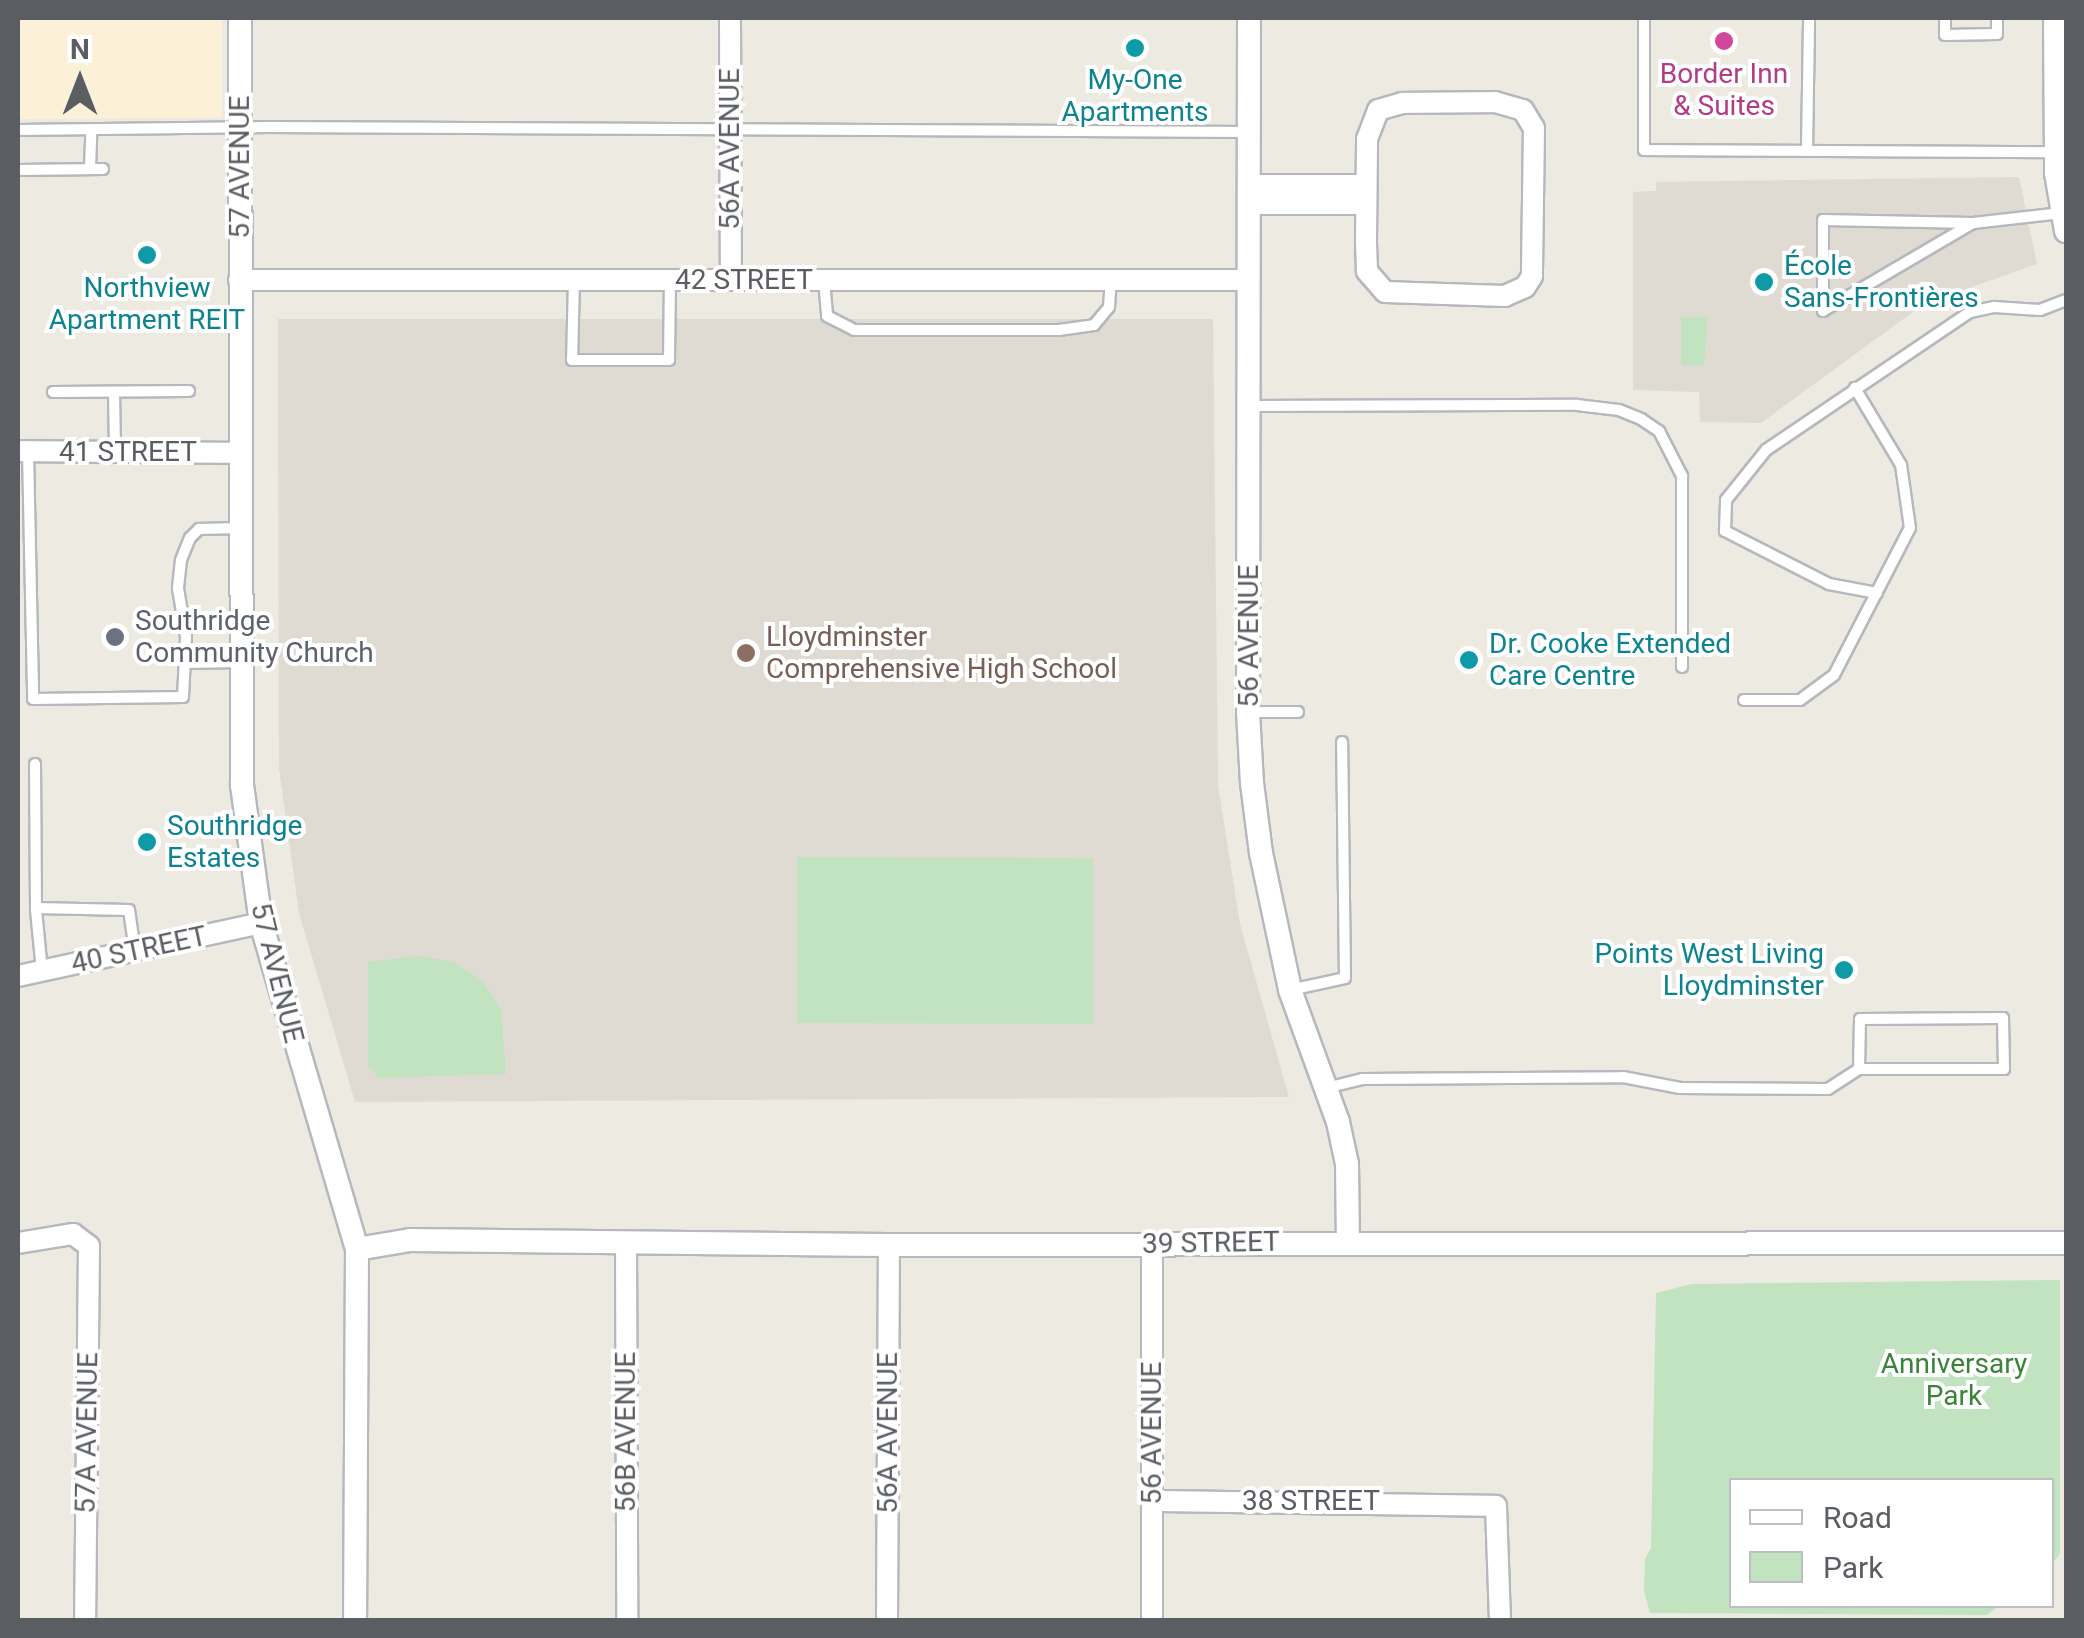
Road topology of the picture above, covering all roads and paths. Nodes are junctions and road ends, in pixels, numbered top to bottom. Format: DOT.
graph roads {
  1 [pos="240,18"];
  2 [pos="730,18"];
  3 [pos="1249,18"];
  4 [pos="1644,18"];
  5 [pos="1809,18"];
  6 [pos="1945,18"];
  7 [pos="1997,18"];
  8 [pos="2055,18"];
  9 [pos="240,128"];
  10 [pos="18,130"];
  11 [pos="91,131"];
  12 [pos="730,131"];
  13 [pos="1249,132"];
  14 [pos="1807,150"];
  15 [pos="2055,152"];
  16 [pos="18,170"];
  17 [pos="1249,194"];
  18 [pos="1366,194"];
  19 [pos="2064,222"];
  20 [pos="1973,223"];
  21 [pos="239,280"];
  22 [pos="574,280"];
  23 [pos="670,280"];
  24 [pos="731,280"];
  25 [pos="824,280"];
  26 [pos="1111,280"];
  27 [pos="1249,280"];
  28 [pos="2066,300"];
  29 [pos="1855,388"];
  30 [pos="189,391"];
  31 [pos="52,392"];
  32 [pos="114,392"];
  33 [pos="1249,406"];
  34 [pos="22,451"];
  35 [pos="115,451"];
  36 [pos="239,452"];
  37 [pos="239,528"];
  38 [pos="1876,593"];
  39 [pos="238,662"];
  40 [pos="186,663"];
  41 [pos="1682,667"];
  42 [pos="1744,700"];
  43 [pos="1248,712"];
  44 [pos="1298,712"];
  45 [pos="1342,742"];
  46 [pos="35,764"];
  47 [pos="36,908"];
  48 [pos="261,923"];
  49 [pos="136,952"];
  50 [pos="42,971"];
  51 [pos="18,976"];
  52 [pos="1290,990"];
  53 [pos="1859,1070"];
  54 [pos="1326,1088"];
  55 [pos="1348,1242"];
  56 [pos="18,1243"];
  57 [pos="2066,1243"];
  58 [pos="626,1244"];
  59 [pos="889,1244"];
  60 [pos="1152,1244"];
  61 [pos="357,1248"];
  62 [pos="1152,1500"];
  63 [pos="85,1620"];
  64 [pos="355,1620"];
  65 [pos="626,1620"];
  66 [pos="887,1620"];
  67 [pos="1152,1620"];
  68 [pos="1500,1620"];
  1 -- 9 [label="street, 57 AVENUE"];
  2 -- 12 [label="street, 56A AVENUE"];
  3 -- 13 [label="street, 56 AVENUE"];
  4 -- 14 [label="lane"];
  5 -- 14 [label="lane"];
  6 -- 7 [label="lane"];
  8 -- 15 [label="street"];
  9 -- 11 [label="lane"];
  9 -- 12 [label="lane"];
  9 -- 21 [label="street, 57 AVENUE"];
  10 -- 11 [label="lane"];
  11 -- 16 [label="lane"];
  12 -- 13 [label="lane"];
  12 -- 24 [label="street, 56A AVENUE"];
  13 -- 17 [label="street, 56 AVENUE"];
  14 -- 15 [label="lane"];
  15 -- 19 [label="street"];
  17 -- 18 [label="street"];
  17 -- 27 [label="street, 56 AVENUE"];
  18 -- 18 [label="street"];
  19 -- 20 [label="lane"];
  20 -- 20 [label="lane"];
  21 -- 22 [label="street, 42 STREET"];
  21 -- 36 [label="street, 57 AVENUE"];
  22 -- 23 [label="street, 42 STREET"];
  22 -- 23 [label="lane"];
  23 -- 24 [label="street, 42 STREET"];
  24 -- 25 [label="street, 42 STREET"];
  25 -- 26 [label="street, 42 STREET"];
  25 -- 26 [label="lane"];
  26 -- 27 [label="street, 42 STREET"];
  27 -- 33 [label="street, 56 AVENUE"];
  28 -- 29 [label="lane"];
  29 -- 38 [label="lane"];
  29 -- 38 [label="lane"];
  30 -- 32 [label="lane"];
  31 -- 32 [label="lane"];
  32 -- 35 [label="lane"];
  33 -- 41 [label="lane"];
  33 -- 43 [label="street, 56 AVENUE"];
  34 -- 35 [label="street, 41 STREET"];
  34 -- 40 [label="lane"];
  35 -- 36 [label="street, 41 STREET"];
  36 -- 37 [label="street, 57 AVENUE"];
  37 -- 39 [label="street, 57 AVENUE"];
  37 -- 40 [label="lane"];
  38 -- 42 [label="lane"];
  39 -- 40 [label="lane"];
  39 -- 48 [label="street, 57 AVENUE"];
  43 -- 44 [label="lane"];
  43 -- 52 [label="street, 56 AVENUE"];
  45 -- 52 [label="lane"];
  46 -- 47 [label="lane"];
  47 -- 49 [label="lane"];
  47 -- 50 [label="lane"];
  48 -- 49 [label="street, 40 STREET"];
  48 -- 61 [label="street, 57 AVENUE"];
  49 -- 50 [label="street, 40 STREET"];
  50 -- 51 [label="street, 40 STREET"];
  52 -- 54 [label="street, 56 AVENUE"];
  53 -- 53 [label="lane"];
  53 -- 54 [label="lane"];
  54 -- 55 [label="street, 56 AVENUE"];
  55 -- 57 [label="street, 39 STREET"];
  55 -- 60 [label="street, 39 STREET"];
  56 -- 63 [label="street, 57A AVENUE"];
  58 -- 59 [label="street, 39 STREET"];
  58 -- 61 [label="street, 39 STREET"];
  58 -- 65 [label="street, 56B AVENUE"];
  59 -- 60 [label="street, 39 STREET"];
  59 -- 66 [label="street, 56A AVENUE"];
  60 -- 62 [label="street, 56 AVENUE"];
  61 -- 64 [label="street, 57 AVENUE"];
  62 -- 67 [label="street, 56 AVENUE"];
  62 -- 68 [label="street, 38 STREET"];
}
